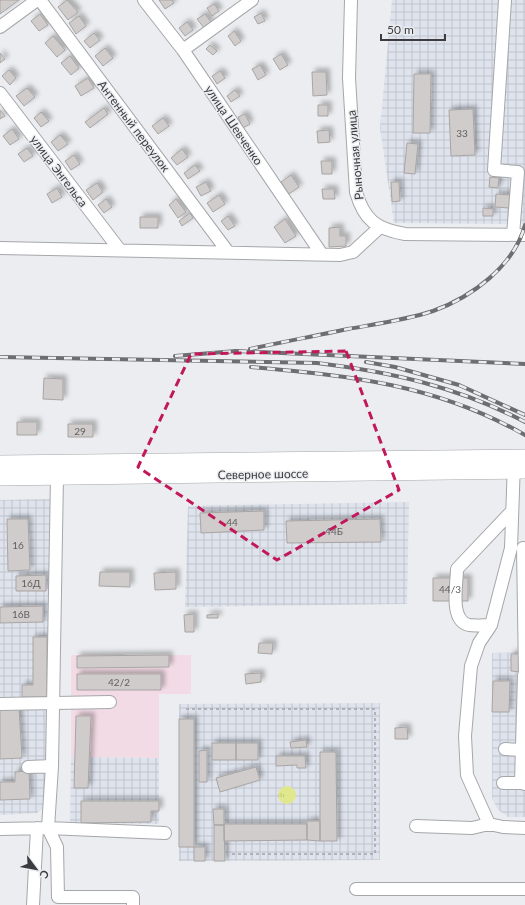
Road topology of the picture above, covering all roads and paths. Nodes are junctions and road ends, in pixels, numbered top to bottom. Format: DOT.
graph roads {
  1 [pos="39,0"];
  2 [pos="144,0"];
  3 [pos="252,0"];
  4 [pos="351,0"];
  5 [pos="505,0"];
  6 [pos="0,27"];
  7 [pos="183,50"];
  8 [pos="0,93"];
  9 [pos="522,172"];
  10 [pos="380,227"];
  11 [pos="519,235"];
  12 [pos="0,248"];
  13 [pos="119,249"];
  14 [pos="228,252"];
  15 [pos="321,254"];
  16 [pos="0,463"];
  17 [pos="519,464"];
  18 [pos="57,470"];
  19 [pos="0,478"];
  20 [pos="512,511"];
  21 [pos="519,548"];
  22 [pos="491,625"];
  23 [pos="524,675"];
  24 [pos="53,702"];
  25 [pos="110,702"];
  26 [pos="0,704"];
  27 [pos="186,709"];
  28 [pos="505,749"];
  29 [pos="522,750"];
  30 [pos="52,766"];
  31 [pos="28,767"];
  32 [pos="503,783"];
  33 [pos="523,783"];
  34 [pos="489,824"];
  35 [pos="416,826"];
  36 [pos="42,828"];
  37 [pos="525,828"];
  38 [pos="0,829"];
  39 [pos="165,833"];
  40 [pos="230,854"];
  41 [pos="356,889"];
  42 [pos="525,889"];
  43 [pos="33,905"];
  44 [pos="133,905"];
  1 -- 6 [label="street"];
  1 -- 14 [label="street, Антенный переулок"];
  2 -- 7 [label="street, улица Шевченко"];
  3 -- 7 [label="street"];
  4 -- 10 [label="street, Рыночная улица"];
  5 -- 9 [label="street"];
  7 -- 15 [label="street, улица Шевченко"];
  8 -- 13 [label="street, улица Энгельса"];
  9 -- 11 [label="street"];
  10 -- 11 [label="street, Рыночная улица"];
  10 -- 15 [label="street"];
  12 -- 13 [label="street"];
  13 -- 14 [label="street"];
  14 -- 15 [label="street"];
  16 -- 18 [label="main road, Северное шоссе"];
  17 -- 18 [label="main road, Северное шоссе"];
  17 -- 20 [label="street"];
  18 -- 19 [label="main road, Северное шоссе"];
  18 -- 24 [label="street"];
  20 -- 21 [label="street"];
  20 -- 22 [label="street"];
  21 -- 22 [label="street"];
  21 -- 23 [label="street"];
  22 -- 34 [label="street"];
  23 -- 29 [label="street"];
  24 -- 25 [label="street"];
  24 -- 26 [label="street"];
  24 -- 30 [label="street"];
  27 -- 40 [label="path"];
  28 -- 29 [label="street"];
  29 -- 33 [label="street"];
  30 -- 31 [label="street"];
  30 -- 36 [label="street"];
  32 -- 33 [label="street"];
  34 -- 35 [label="street"];
  34 -- 37 [label="street"];
  36 -- 38 [label="street"];
  36 -- 39 [label="street"];
  36 -- 43 [label="street"];
  36 -- 44 [label="street"];
  41 -- 42 [label="street"];
}
